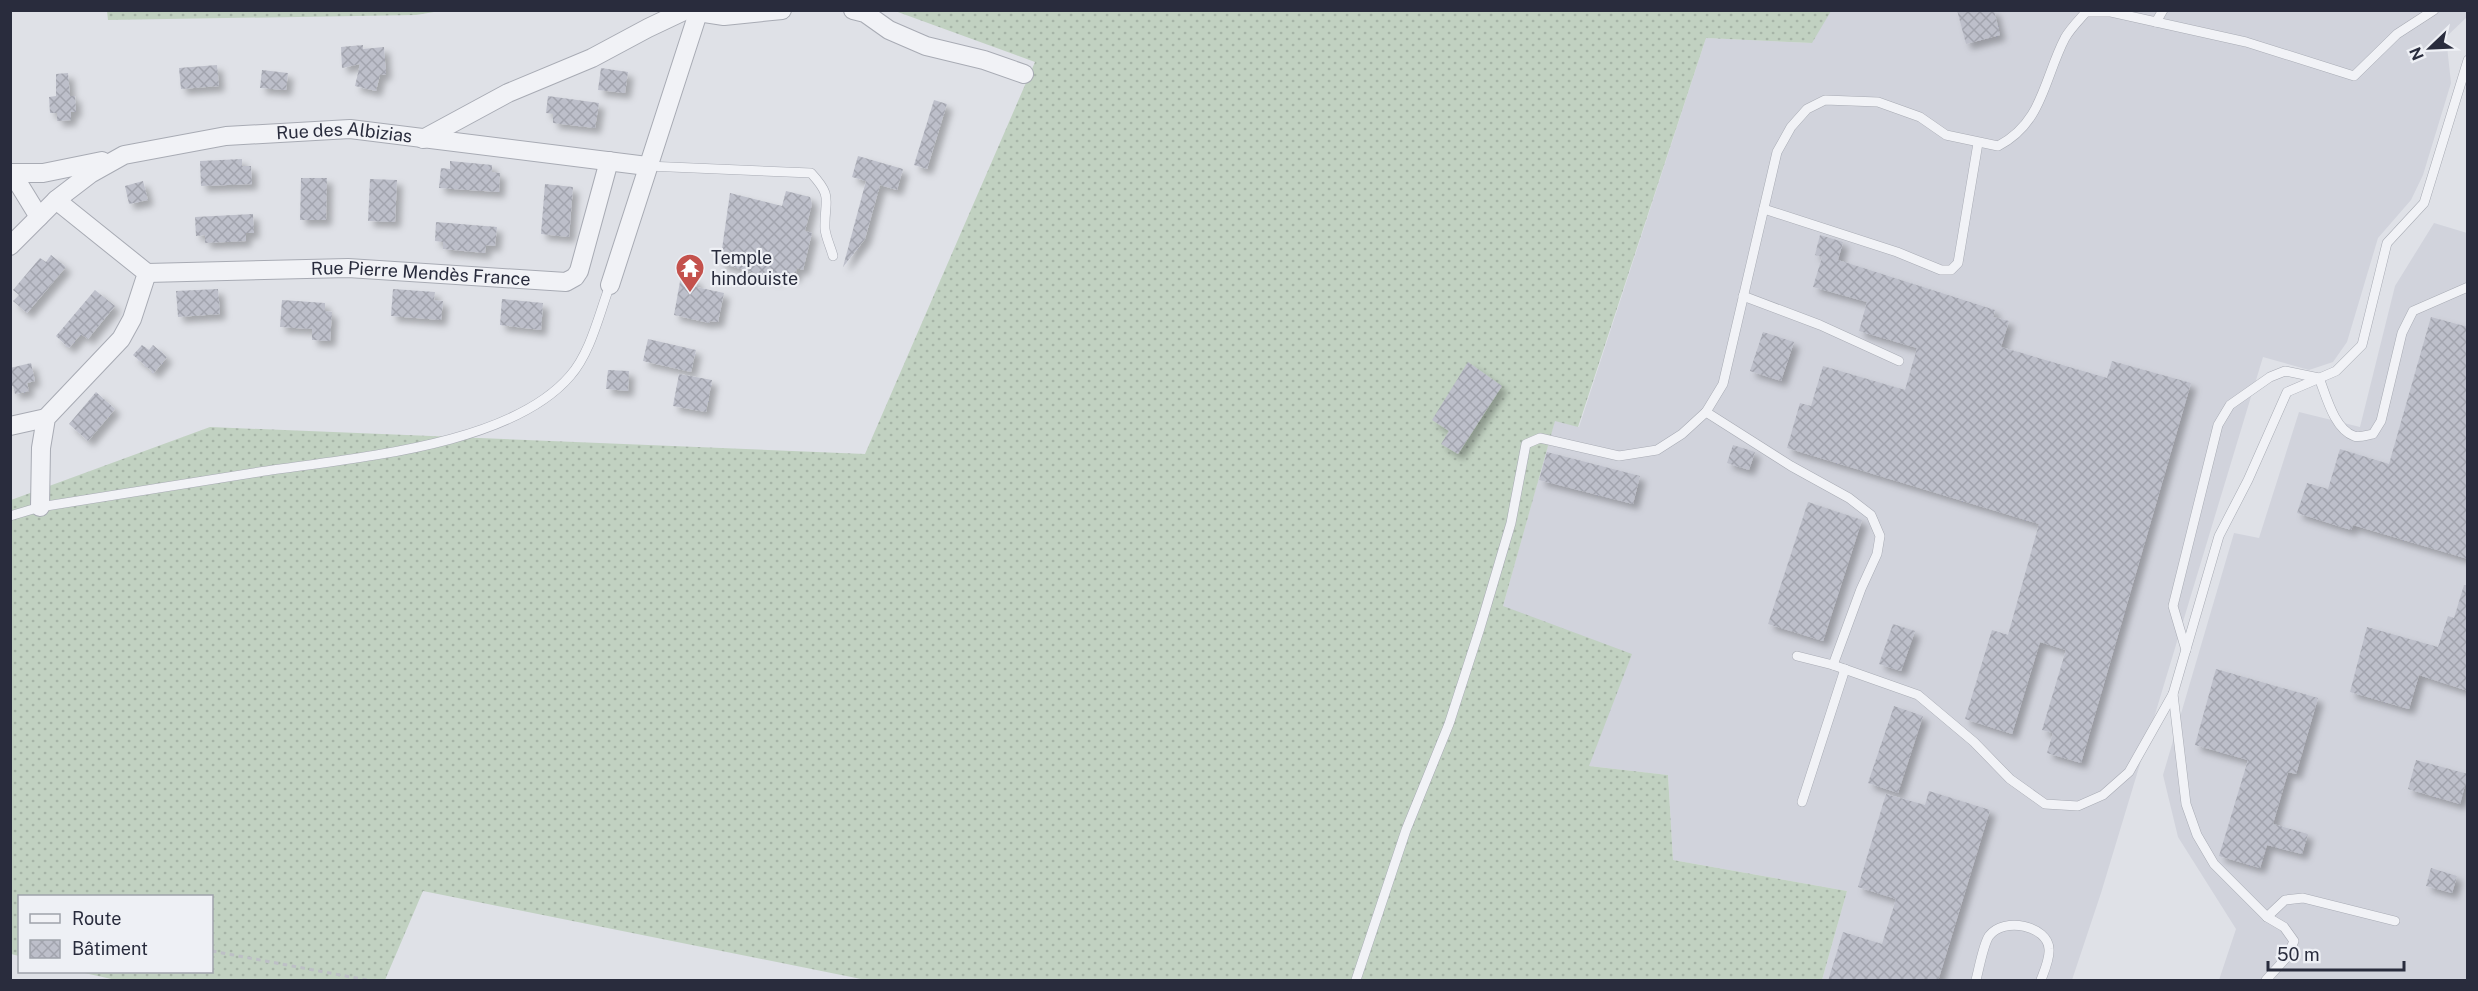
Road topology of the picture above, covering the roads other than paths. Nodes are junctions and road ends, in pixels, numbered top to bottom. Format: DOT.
graph roads {
  1 [pos="782,10"];
  2 [pos="853,10"];
  3 [pos="2163,10"];
  4 [pos="2434,10"];
  5 [pos="694,11"];
  6 [pos="2112,11"];
  7 [pos="2156,22"];
  8 [pos="2468,60"];
  9 [pos="1024,74"];
  10 [pos="423,138"];
  11 [pos="1978,143"];
  12 [pos="124,155"];
  13 [pos="609,161"];
  14 [pos="647,166"];
  15 [pos="11,173"];
  16 [pos="56,200"];
  17 [pos="1764,208"];
  18 [pos="39,217"];
  19 [pos="10,246"];
  20 [pos="833,256"];
  21 [pos="147,273"];
  22 [pos="610,285"];
  23 [pos="2468,287"];
  24 [pos="1743,296"];
  25 [pos="1899,361"];
  26 [pos="2319,378"];
  27 [pos="1706,412"];
  28 [pos="46,418"];
  29 [pos="10,426"];
  30 [pos="40,507"];
  31 [pos="10,516"];
  32 [pos="2186,650"];
  33 [pos="1797,656"];
  34 [pos="1833,666"];
  35 [pos="1845,669"];
  36 [pos="2173,694"];
  37 [pos="1802,802"];
  38 [pos="2267,917"];
  39 [pos="2396,921"];
  40 [pos="1356,981"];
  41 [pos="1976,981"];
  42 [pos="2041,981"];
  43 [pos="2266,981"];
  1 -- 5 [label="street"];
  2 -- 9 [label="street"];
  3 -- 7 [label="lane"];
  4 -- 7 [label="lane"];
  5 -- 10 [label="street"];
  5 -- 14 [label="street"];
  6 -- 7 [label="lane"];
  6 -- 11 [label="lane"];
  8 -- 26 [label="lane"];
  10 -- 12 [label="street, Rue des Albizias"];
  10 -- 13 [label="street, Rue des Albizias"];
  11 -- 17 [label="lane"];
  11 -- 17 [label="lane"];
  12 -- 15 [label="street"];
  12 -- 16 [label="street, Rue des Albizias"];
  13 -- 14 [label="street, Rue des Albizias"];
  13 -- 21 [label="street, Rue Pierre Mendès France"];
  14 -- 20 [label="lane"];
  14 -- 22 [label="street"];
  15 -- 18 [label="street"];
  16 -- 18 [label="street, Rue des Albizias"];
  16 -- 21 [label="street"];
  17 -- 24 [label="lane"];
  18 -- 19 [label="street, Rue des Albizias"];
  21 -- 28 [label="street"];
  22 -- 30 [label="lane"];
  23 -- 26 [label="lane"];
  24 -- 25 [label="lane"];
  24 -- 27 [label="lane"];
  26 -- 32 [label="lane"];
  26 -- 32 [label="lane"];
  27 -- 34 [label="lane"];
  27 -- 40 [label="lane"];
  28 -- 29 [label="street"];
  28 -- 30 [label="street"];
  30 -- 31 [label="lane"];
  32 -- 36 [label="lane"];
  33 -- 34 [label="lane"];
  34 -- 35 [label="lane"];
  35 -- 36 [label="lane"];
  35 -- 37 [label="lane"];
  36 -- 38 [label="lane"];
  38 -- 39 [label="lane"];
  38 -- 43 [label="lane"];
  41 -- 42 [label="lane"];
}
